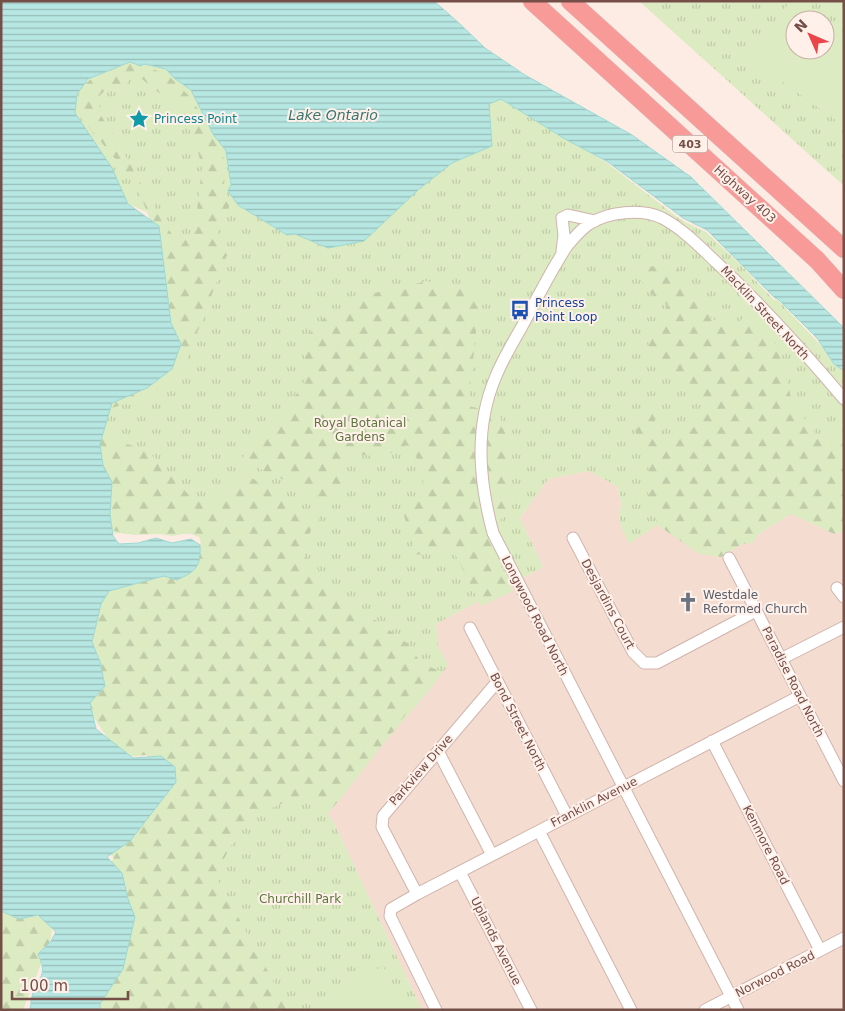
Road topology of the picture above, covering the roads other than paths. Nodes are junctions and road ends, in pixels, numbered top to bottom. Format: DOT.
graph roads {
  1 [pos="532,1"];
  2 [pos="570,1"];
  3 [pos="597,220"];
  4 [pos="844,249"];
  5 [pos="561,255"];
  6 [pos="844,290"];
  7 [pos="844,399"];
  8 [pos="573,538"];
  9 [pos="729,558"];
  10 [pos="756,611"];
  11 [pos="844,627"];
  12 [pos="470,628"];
  13 [pos="781,659"];
  14 [pos="498,682"];
  15 [pos="800,696"];
  16 [pos="712,741"];
  17 [pos="438,751"];
  18 [pos="844,781"];
  19 [pos="623,787"];
  20 [pos="567,816"];
  21 [pos="539,831"];
  22 [pos="492,855"];
  23 [pos="460,872"];
  24 [pos="417,894"];
  25 [pos="844,938"];
  26 [pos="820,950"];
  27 [pos="731,997"];
  28 [pos="436,1010"];
  29 [pos="531,1010"];
  30 [pos="631,1010"];
  31 [pos="706,1010"];
  32 [pos="738,1010"];
  1 -- 6 [label="highway, Highway 403 / 403"];
  2 -- 4 [label="highway, Highway 403 / 403"];
  3 -- 5 [label="street, Longwood Road North"];
  3 -- 5 [label="street"];
  3 -- 7 [label="street, Macklin Street North"];
  5 -- 19 [label="street, Longwood Road North"];
  8 -- 10 [label="street, Desjardins Court"];
  9 -- 10 [label="street, Paradise Road North"];
  10 -- 13 [label="street, Paradise Road North"];
  11 -- 13 [label="street"];
  12 -- 14 [label="street, Bond Street North"];
  13 -- 15 [label="street, Paradise Road North"];
  14 -- 17 [label="street, Parkview Drive"];
  14 -- 20 [label="street, Bond Street North"];
  15 -- 16 [label="street, Franklin Avenue"];
  15 -- 18 [label="street, Paradise Road North"];
  16 -- 19 [label="street, Franklin Avenue"];
  16 -- 26 [label="street, Kenmore Road"];
  17 -- 22 [label="street"];
  17 -- 24 [label="street, Parkview Drive"];
  19 -- 20 [label="street, Franklin Avenue"];
  19 -- 27 [label="street, Longwood Road North"];
  20 -- 21 [label="street, Franklin Avenue"];
  21 -- 22 [label="street, Franklin Avenue"];
  21 -- 30 [label="street"];
  22 -- 23 [label="street, Franklin Avenue"];
  23 -- 24 [label="street, Franklin Avenue"];
  23 -- 29 [label="street, Uplands Avenue"];
  24 -- 28 [label="street, Franklin Avenue"];
  25 -- 26 [label="street, Norwood Road"];
  26 -- 27 [label="street, Norwood Road"];
  27 -- 31 [label="street, Norwood Road"];
  27 -- 32 [label="street, Longwood Road North"];
}
